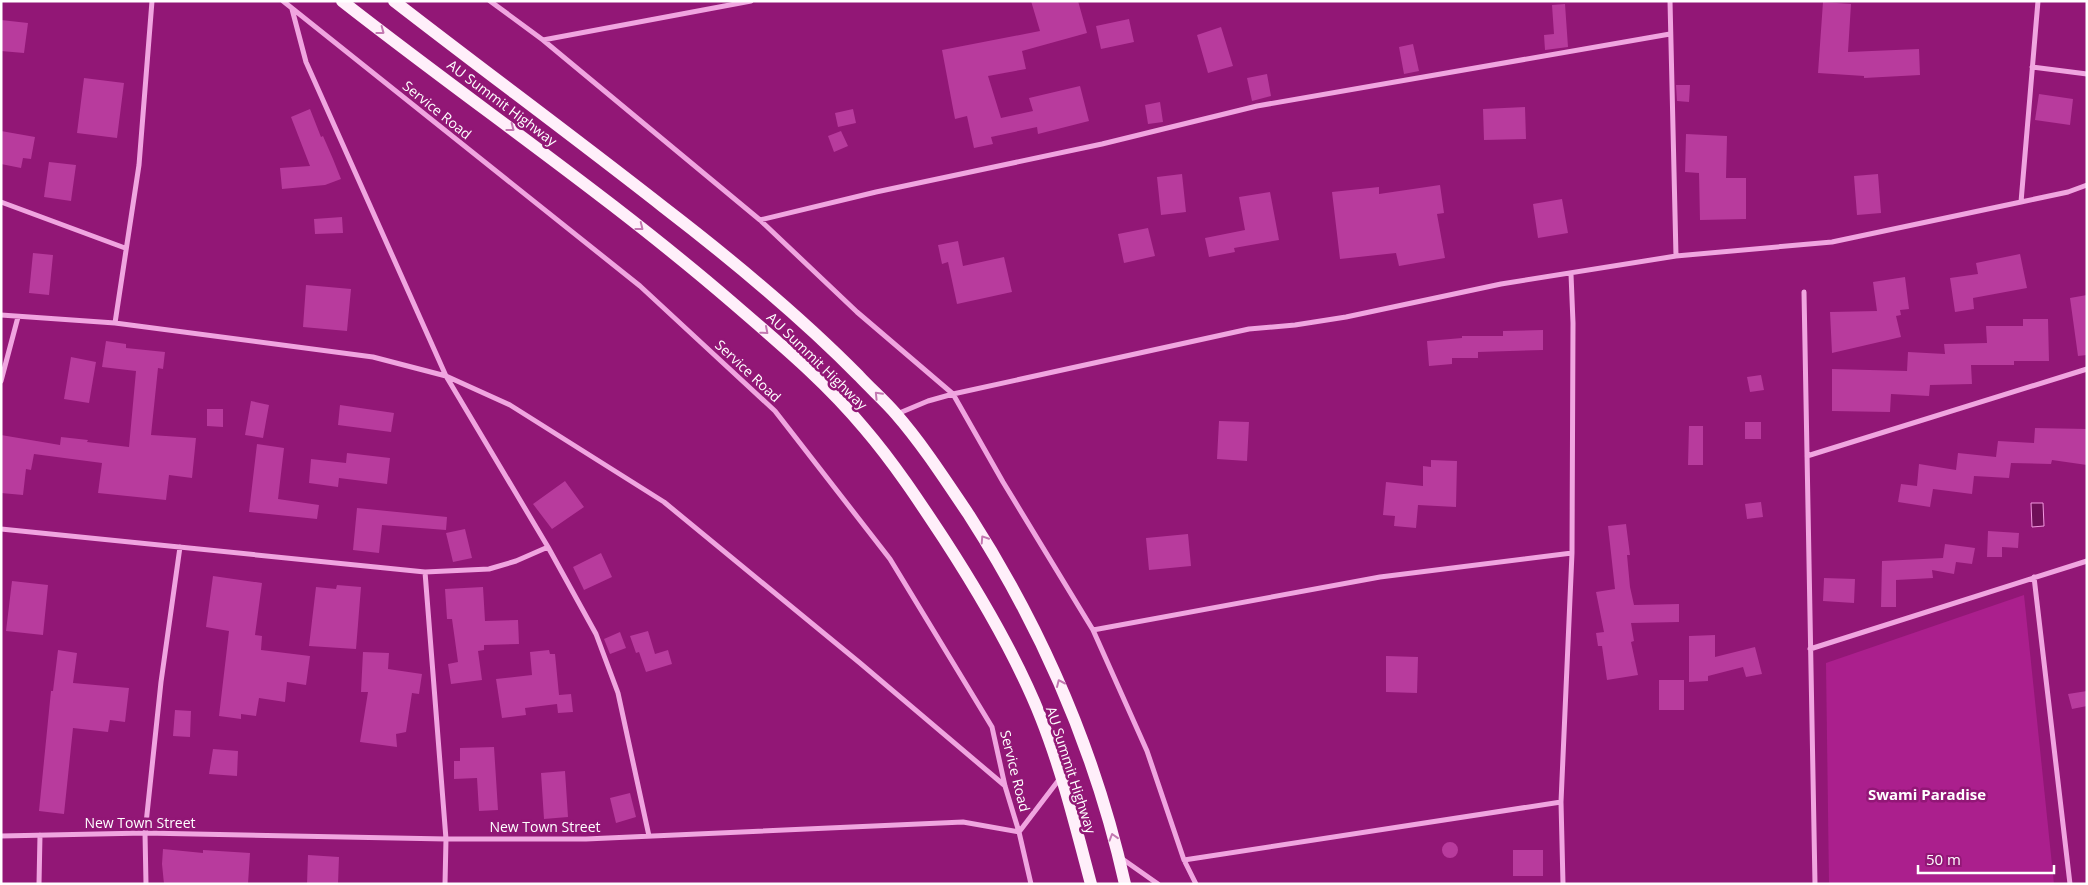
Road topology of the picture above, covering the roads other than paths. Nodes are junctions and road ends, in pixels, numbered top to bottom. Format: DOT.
graph roads {
  1 [pos="152,1"];
  2 [pos="283,1"];
  3 [pos="342,1"];
  4 [pos="394,1"];
  5 [pos="490,1"];
  6 [pos="751,1"];
  7 [pos="1670,1"];
  8 [pos="2038,1"];
  9 [pos="292,8"];
  10 [pos="1670,34"];
  11 [pos="543,40"];
  12 [pos="2032,67"];
  13 [pos="2087,74"];
  14 [pos="2087,185"];
  15 [pos="1,202"];
  16 [pos="2021,202"];
  17 [pos="760,220"];
  18 [pos="125,248"];
  19 [pos="1676,256"];
  20 [pos="1572,274"];
  21 [pos="1804,292"];
  22 [pos="1,315"];
  23 [pos="18,317"];
  24 [pos="115,323"];
  25 [pos="2087,369"];
  26 [pos="446,376"];
  27 [pos="1,381"];
  28 [pos="953,394"];
  29 [pos="896,414"];
  30 [pos="1807,456"];
  31 [pos="1,529"];
  32 [pos="548,546"];
  33 [pos="180,547"];
  34 [pos="1572,553"];
  35 [pos="2087,561"];
  36 [pos="425,572"];
  37 [pos="2034,577"];
  38 [pos="1093,630"];
  39 [pos="1810,649"];
  40 [pos="1061,777"];
  41 [pos="1005,786"];
  42 [pos="1561,802"];
  43 [pos="1019,832"];
  44 [pos="145,833"];
  45 [pos="40,835"];
  46 [pos="1,836"];
  47 [pos="649,836"];
  48 [pos="446,839"];
  49 [pos="1119,857"];
  50 [pos="1184,860"];
  51 [pos="39,884"];
  52 [pos="146,884"];
  53 [pos="445,884"];
  54 [pos="1031,884"];
  55 [pos="1091,884"];
  56 [pos="1125,884"];
  57 [pos="1158,884"];
  58 [pos="1196,884"];
  59 [pos="1563,884"];
  60 [pos="1815,884"];
  61 [pos="2070,884"];
  1 -- 18 [label="street"];
  2 -- 9 [label="street, Service Road"];
  3 -- 40 [label="main road, AU Summit Highway, one-way"];
  29 -- 4 [label="main road, AU Summit Highway, one-way"];
  5 -- 11 [label="street"];
  6 -- 11 [label="street"];
  7 -- 10 [label="street"];
  8 -- 12 [label="street"];
  9 -- 26 [label="street"];
  9 -- 41 [label="street, Service Road"];
  10 -- 17 [label="street"];
  10 -- 19 [label="street"];
  11 -- 17 [label="street"];
  12 -- 13 [label="street"];
  12 -- 16 [label="street"];
  14 -- 16 [label="street"];
  15 -- 18 [label="street"];
  16 -- 19 [label="street"];
  17 -- 28 [label="street"];
  18 -- 24 [label="street"];
  19 -- 20 [label="street"];
  20 -- 28 [label="street"];
  20 -- 34 [label="street"];
  21 -- 30 [label="street"];
  22 -- 23 [label="street"];
  23 -- 24 [label="street"];
  23 -- 27 [label="street"];
  24 -- 26 [label="street"];
  25 -- 30 [label="street"];
  26 -- 32 [label="street"];
  26 -- 41 [label="street"];
  28 -- 29 [label="street"];
  28 -- 38 [label="street"];
  49 -- 29 [label="main road, AU Summit Highway, one-way"];
  30 -- 39 [label="street"];
  31 -- 33 [label="street"];
  32 -- 36 [label="street"];
  32 -- 47 [label="street"];
  33 -- 36 [label="street"];
  33 -- 44 [label="street"];
  34 -- 38 [label="street"];
  34 -- 42 [label="street"];
  35 -- 37 [label="street"];
  36 -- 48 [label="street"];
  37 -- 39 [label="street"];
  37 -- 61 [label="street"];
  38 -- 50 [label="street"];
  39 -- 60 [label="street"];
  40 -- 43 [label="street"];
  40 -- 55 [label="main road, AU Summit Highway"];
  41 -- 43 [label="street, Service Road"];
  42 -- 50 [label="street"];
  42 -- 59 [label="street"];
  43 -- 47 [label="street, New Town Street"];
  43 -- 54 [label="street, Service Road"];
  44 -- 45 [label="street, New Town Street"];
  44 -- 48 [label="street, New Town Street"];
  44 -- 52 [label="street"];
  45 -- 46 [label="street, New Town Street"];
  45 -- 51 [label="street"];
  47 -- 48 [label="street, New Town Street"];
  48 -- 53 [label="street"];
  49 -- 56 [label="main road, AU Summit Highway"];
  49 -- 57 [label="street"];
  50 -- 58 [label="street"];
}
